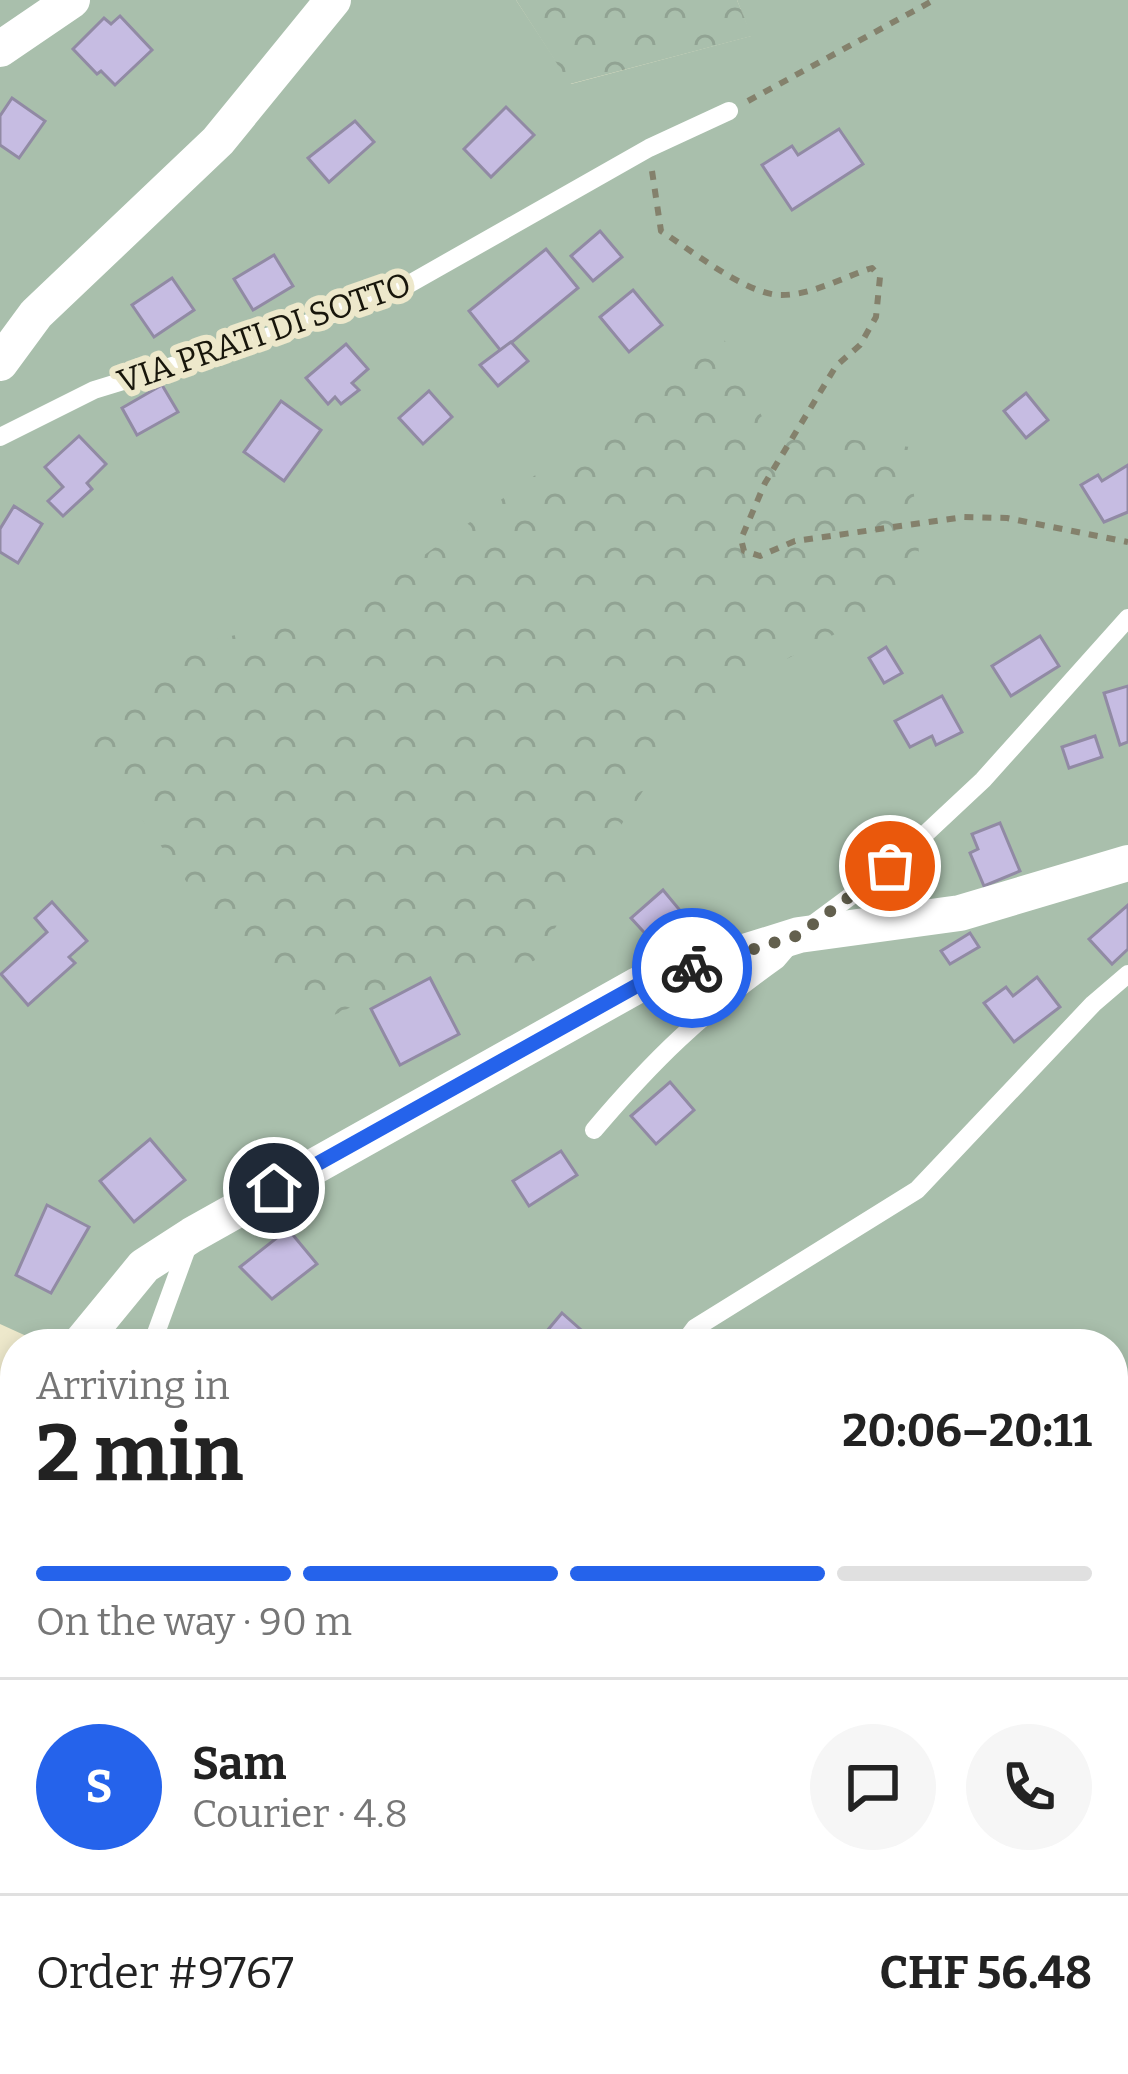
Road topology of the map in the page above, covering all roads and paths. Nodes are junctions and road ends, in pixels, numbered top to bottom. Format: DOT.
graph roads {
  1 [pos="71,0"];
  2 [pos="333,0"];
  3 [pos="934,0"];
  4 [pos="0,49"];
  5 [pos="729,111"];
  6 [pos="649,148"];
  7 [pos="0,363"];
  8 [pos="0,437"];
  9 [pos="1128,542"];
  10 [pos="1128,618"];
  11 [pos="1128,863"];
  12 [pos="799,935"];
  13 [pos="1128,974"];
  14 [pos="594,1130"];
  15 [pos="192,1235"];
  16 [pos="92,1329"];
  17 [pos="158,1329"];
  18 [pos="694,1329"];
  1 -- 4 [label="street"];
  2 -- 7 [label="street"];
  3 -- 5 [label="path"];
  5 -- 6 [label="lane, VIA PRATI DI SOTTO"];
  6 -- 8 [label="lane, VIA PRATI DI SOTTO"];
  6 -- 9 [label="path"];
  10 -- 12 [label="lane"];
  11 -- 12 [label="street"];
  12 -- 14 [label="lane"];
  12 -- 15 [label="street"];
  13 -- 18 [label="lane"];
  15 -- 16 [label="street"];
  15 -- 17 [label="lane"];
}
